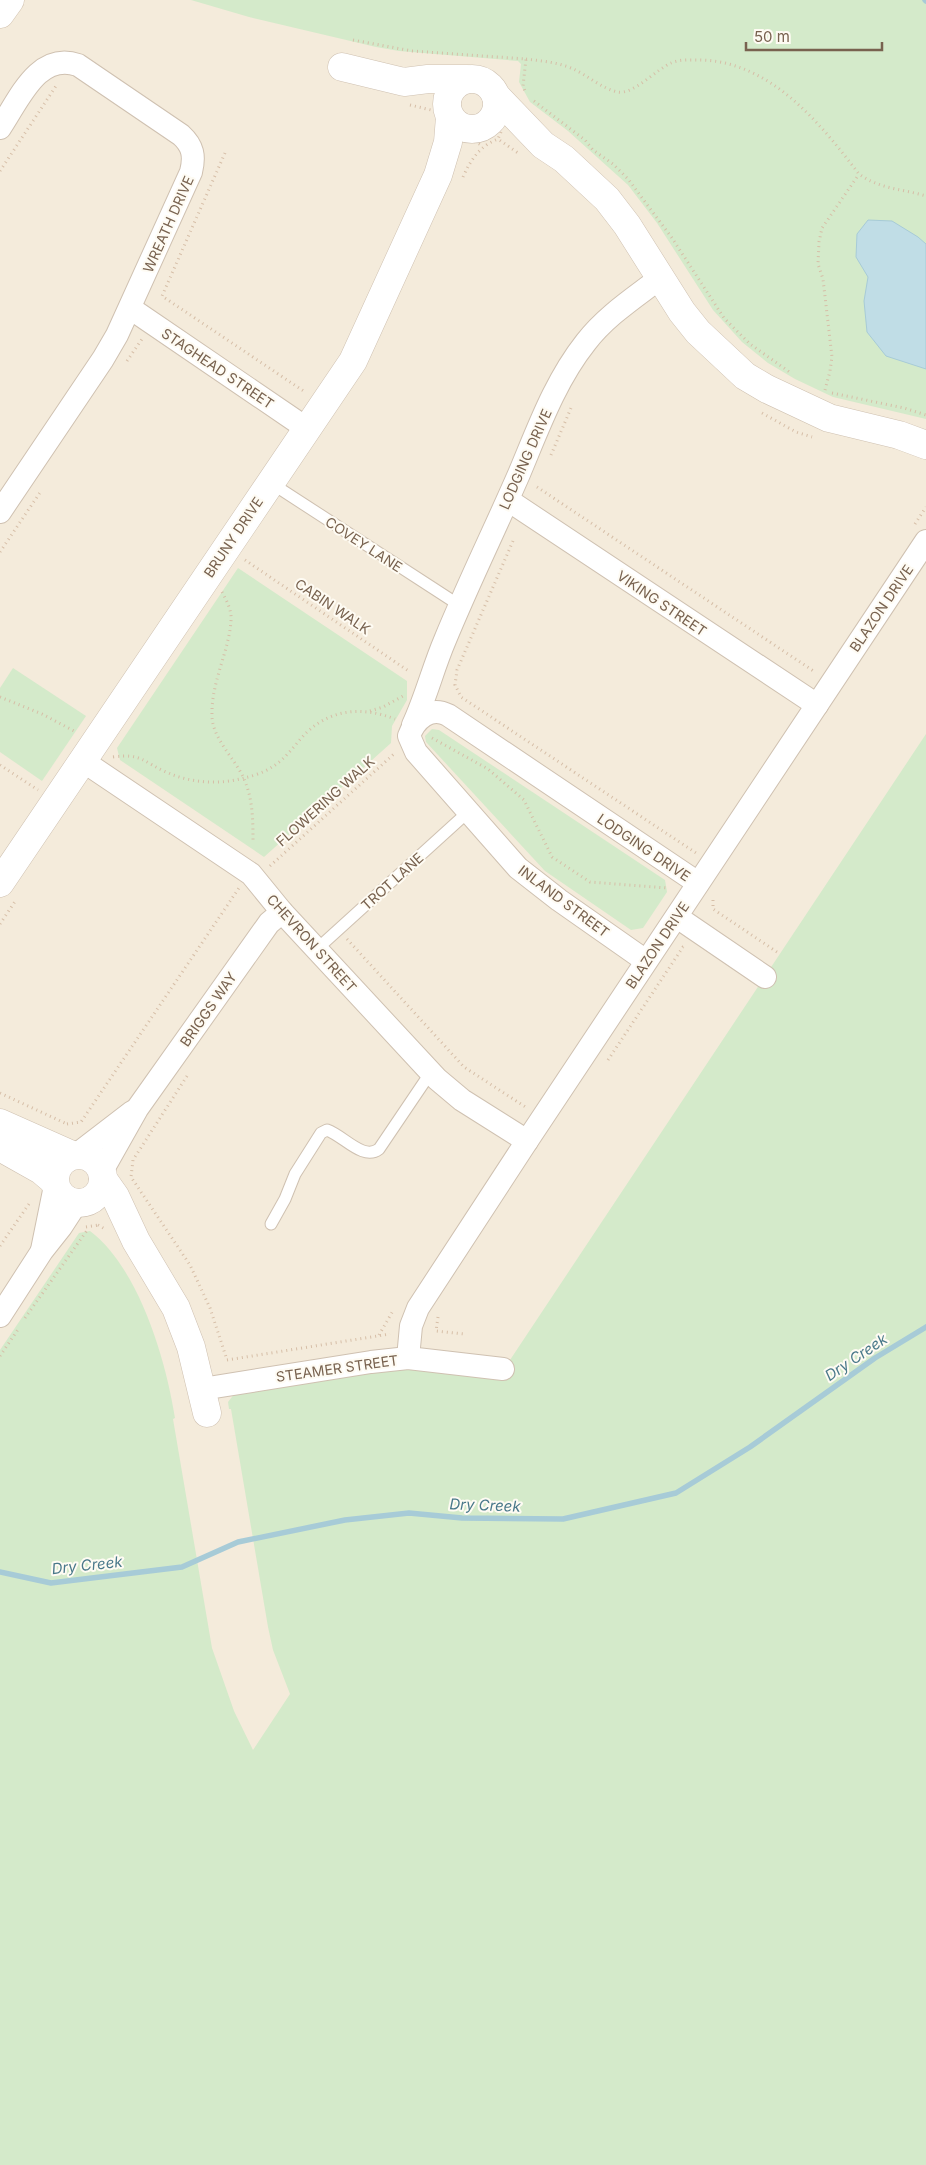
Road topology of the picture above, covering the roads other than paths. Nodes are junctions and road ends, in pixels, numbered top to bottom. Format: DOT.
graph roads {
  1 [pos="10,0"];
  2 [pos="0,14"];
  3 [pos="342,67"];
  4 [pos="467,79"];
  5 [pos="404,82"];
  6 [pos="496,96"];
  7 [pos="449,114"];
  8 [pos="0,128"];
  9 [pos="478,128"];
  10 [pos="543,145"];
  11 [pos="438,175"];
  12 [pos="660,278"];
  13 [pos="130,308"];
  14 [pos="306,428"];
  15 [pos="926,445"];
  16 [pos="270,482"];
  17 [pos="517,506"];
  18 [pos="0,512"];
  19 [pos="926,541"];
  20 [pos="459,605"];
  21 [pos="421,671"];
  22 [pos="817,705"];
  23 [pos="423,719"];
  24 [pos="88,753"];
  25 [pos="468,812"];
  26 [pos="1,880"];
  27 [pos="701,892"];
  28 [pos="282,912"];
  29 [pos="677,917"];
  30 [pos="317,949"];
  31 [pos="646,961"];
  32 [pos="765,978"];
  33 [pos="431,1072"];
  34 [pos="137,1108"];
  35 [pos="0,1123"];
  36 [pos="527,1141"];
  37 [pos="0,1148"];
  38 [pos="74,1155"];
  39 [pos="102,1175"];
  40 [pos="48,1187"];
  41 [pos="82,1212"];
  42 [pos="271,1224"];
  43 [pos="136,1241"];
  44 [pos="42,1251"];
  45 [pos="0,1316"];
  46 [pos="408,1358"];
  47 [pos="503,1369"];
  48 [pos="204,1401"];
  1 -- 2 [label="street"];
  3 -- 5 [label="street"];
  4 -- 5 [label="street"];
  4 -- 6 [label="street"];
  4 -- 7 [label="street"];
  5 -- 7 [label="street"];
  6 -- 9 [label="street"];
  6 -- 10 [label="street"];
  7 -- 9 [label="street"];
  7 -- 11 [label="street, BRUNY DRIVE"];
  8 -- 13 [label="street, WREATH DRIVE"];
  9 -- 10 [label="street"];
  9 -- 11 [label="street, BRUNY DRIVE"];
  10 -- 12 [label="street"];
  11 -- 14 [label="street, BRUNY DRIVE"];
  12 -- 15 [label="street"];
  12 -- 17 [label="street, LODGING DRIVE"];
  13 -- 14 [label="street, STAGHEAD STREET"];
  13 -- 18 [label="street, WREATH DRIVE"];
  14 -- 16 [label="street, BRUNY DRIVE"];
  16 -- 20 [label="lane, COVEY LANE"];
  16 -- 24 [label="street, BRUNY DRIVE"];
  17 -- 20 [label="street, LODGING DRIVE"];
  17 -- 22 [label="street, VIKING STREET"];
  19 -- 22 [label="street, BLAZON DRIVE"];
  20 -- 21 [label="street, LODGING DRIVE"];
  21 -- 23 [label="street, LODGING DRIVE"];
  21 -- 23 [label="street, LODGING DRIVE"];
  22 -- 27 [label="street, BLAZON DRIVE"];
  23 -- 25 [label="street, INLAND STREET"];
  23 -- 27 [label="street, LODGING DRIVE"];
  24 -- 26 [label="street, BRUNY DRIVE"];
  24 -- 28 [label="street, CHEVRON STREET"];
  25 -- 30 [label="lane, TROT LANE"];
  25 -- 31 [label="street, INLAND STREET"];
  27 -- 29 [label="street, BLAZON DRIVE"];
  28 -- 30 [label="street, CHEVRON STREET"];
  28 -- 34 [label="street, BRIGGS WAY"];
  29 -- 31 [label="street, BLAZON DRIVE"];
  29 -- 32 [label="street"];
  30 -- 33 [label="street, CHEVRON STREET"];
  31 -- 36 [label="street, BLAZON DRIVE"];
  33 -- 36 [label="street, CHEVRON STREET"];
  33 -- 42 [label="lane"];
  34 -- 38 [label="street, BRIGGS WAY"];
  34 -- 39 [label="street, BRIGGS WAY"];
  35 -- 38 [label="street"];
  36 -- 46 [label="street, BLAZON DRIVE"];
  37 -- 40 [label="street"];
  38 -- 39 [label="street"];
  38 -- 40 [label="street"];
  39 -- 41 [label="street"];
  39 -- 43 [label="street"];
  40 -- 41 [label="street"];
  40 -- 44 [label="street"];
  41 -- 43 [label="street"];
  41 -- 44 [label="street"];
  43 -- 48 [label="street"];
  44 -- 45 [label="street"];
  46 -- 47 [label="street, STEAMER STREET"];
  46 -- 48 [label="street, STEAMER STREET"];
}
